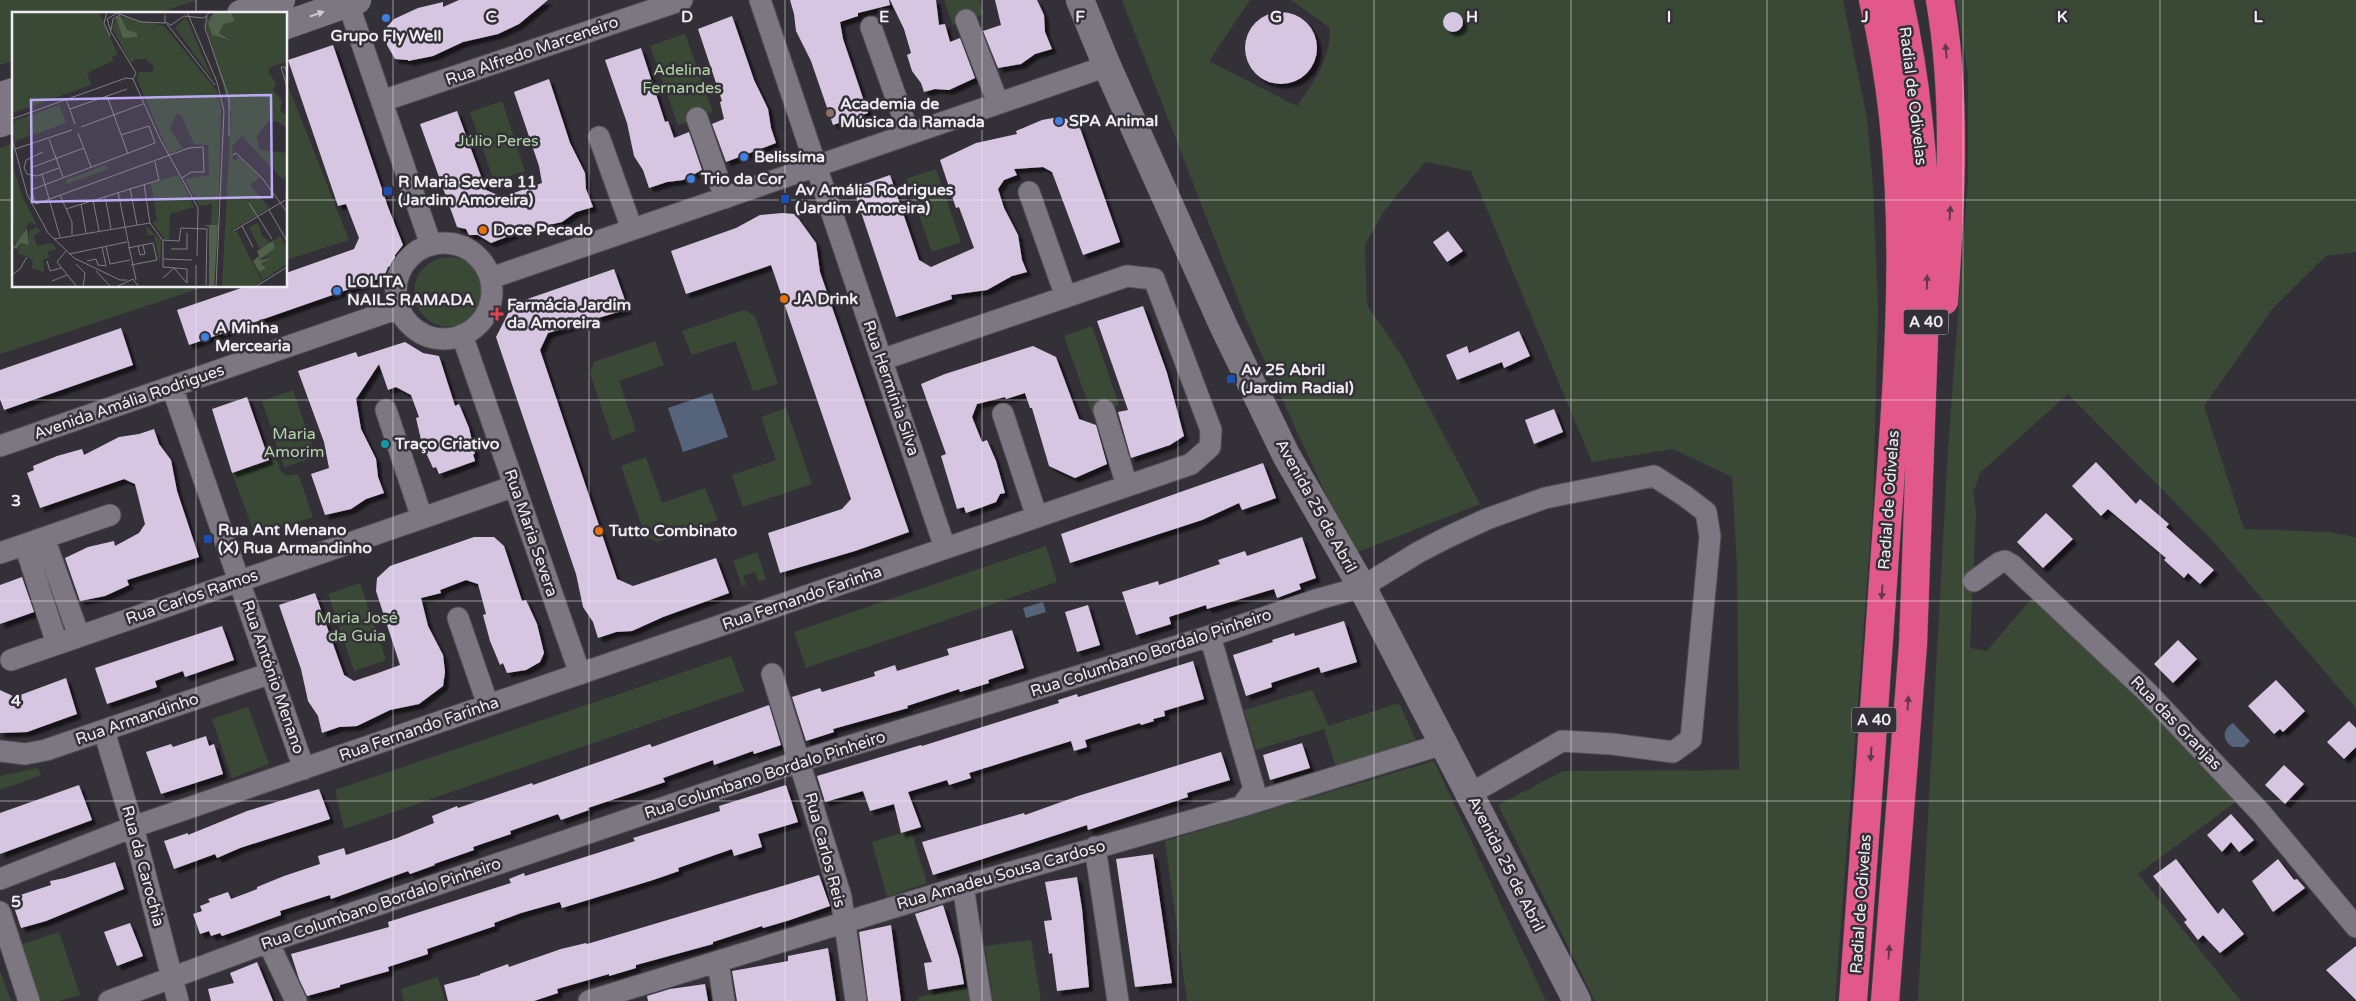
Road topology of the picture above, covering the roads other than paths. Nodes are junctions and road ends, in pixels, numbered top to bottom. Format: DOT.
graph roads {
  1 [pos="281,0"];
  2 [pos="682,0"];
  3 [pos="760,0"];
  4 [pos="1080,0"];
  5 [pos="1856,0"];
  6 [pos="1873,0"];
  7 [pos="1899,0"];
  8 [pos="1940,0"];
  9 [pos="353,2"];
  10 [pos="247,12"];
  11 [pos="966,20"];
  12 [pos="288,23"];
  13 [pos="871,27"];
  14 [pos="1107,66"];
  15 [pos="382,101"];
  16 [pos="998,103"];
  17 [pos="697,118"];
  18 [pos="12,119"];
  19 [pos="0,123"];
  20 [pos="909,134"];
  21 [pos="599,137"];
  22 [pos="817,167"];
  23 [pos="1029,192"];
  24 [pos="724,198"];
  25 [pos="632,230"];
  26 [pos="430,244"];
  27 [pos="491,278"];
  28 [pos="1066,297"];
  29 [pos="399,308"];
  30 [pos="462,335"];
  31 [pos="881,360"];
  32 [pos="172,387"];
  33 [pos="386,410"];
  34 [pos="1104,410"];
  35 [pos="1003,414"];
  36 [pos="1894,438"];
  37 [pos="0,446"];
  38 [pos="515,486"];
  39 [pos="1127,486"];
  40 [pos="110,515"];
  41 [pos="1037,517"];
  42 [pos="422,518"];
  43 [pos="34,541"];
  44 [pos="945,548"];
  45 [pos="0,553"];
  46 [pos="240,581"];
  47 [pos="1974,581"];
  48 [pos="1362,587"];
  49 [pos="458,618"];
  50 [pos="79,636"];
  51 [pos="1210,636"];
  52 [pos="57,644"];
  53 [pos="1912,646"];
  54 [pos="11,660"];
  55 [pos="271,673"];
  56 [pos="580,674"];
  57 [pos="772,674"];
  58 [pos="488,705"];
  59 [pos="104,731"];
  60 [pos="1443,744"];
  61 [pos="0,751"];
  62 [pos="800,762"];
  63 [pos="304,769"];
  64 [pos="1470,794"];
  65 [pos="1242,806"];
  66 [pos="133,827"];
  67 [pos="1095,847"];
  68 [pos="0,879"];
  69 [pos="963,886"];
  70 [pos="0,912"];
  71 [pos="843,922"];
  72 [pos="2356,927"];
  73 [pos="268,942"];
  74 [pos="718,962"];
  75 [pos="173,977"];
  76 [pos="596,1000"];
  77 [pos="29,1001"];
  78 [pos="109,1001"];
  79 [pos="178,1001"];
  80 [pos="296,1001"];
  81 [pos="724,1001"];
  82 [pos="856,1001"];
  83 [pos="981,1001"];
  84 [pos="1118,1001"];
  85 [pos="1577,1001"];
  86 [pos="1854,1001"];
  87 [pos="1885,1001"];
  1 -- 10 [label="street"];
  2 -- 15 [label="street, Rua Alfredo Marceneiro"];
  3 -- 22 [label="street, Rua Hermínia Silva"];
  4 -- 14 [label="street, Avenida 25 de Abril"];
  5 -- 36 [label="highway"];
  6 -- 36 [label="highway, Radial de Odivelas / A 40"];
  53 -- 7 [label="highway, Radial de Odivelas / A 40, one-way"];
  53 -- 8 [label="highway, one-way"];
  12 -- 9 [label="street, one-way"];
  9 -- 15 [label="street"];
  11 -- 16 [label="street"];
  13 -- 20 [label="street"];
  14 -- 16 [label="street"];
  14 -- 48 [label="street, Avenida 25 de Abril"];
  15 -- 26 [label="street"];
  16 -- 20 [label="street"];
  17 -- 24 [label="street"];
  18 -- 19 [label="street"];
  20 -- 22 [label="street"];
  21 -- 25 [label="street"];
  22 -- 24 [label="street"];
  22 -- 31 [label="street, Rua Hermínia Silva"];
  23 -- 28 [label="street"];
  24 -- 25 [label="street"];
  25 -- 27 [label="street"];
  26 -- 27 [label="street"];
  26 -- 29 [label="street"];
  27 -- 30 [label="street"];
  28 -- 31 [label="street, Rua Fernando Farinha"];
  28 -- 39 [label="street, Rua Fernando Farinha"];
  29 -- 30 [label="street"];
  29 -- 32 [label="street, Avenida Amália Rodrigues"];
  30 -- 38 [label="street, Rua Maria Severa"];
  31 -- 44 [label="street, Rua Hermínia Silva"];
  32 -- 37 [label="street, Avenida Amália Rodrigues"];
  32 -- 46 [label="street, Rua António Menano"];
  33 -- 42 [label="street"];
  34 -- 39 [label="street"];
  35 -- 41 [label="street"];
  36 -- 86 [label="highway, Radial de Odivelas / A 40, one-way"];
  38 -- 42 [label="street, Rua Carlos Ramos"];
  38 -- 56 [label="street, Rua Maria Severa"];
  39 -- 41 [label="street, Rua Fernando Farinha"];
  40 -- 43 [label="street"];
  41 -- 44 [label="street, Rua Fernando Farinha"];
  42 -- 46 [label="street, Rua Carlos Ramos"];
  43 -- 45 [label="street"];
  43 -- 50 [label="street"];
  43 -- 52 [label="street"];
  44 -- 56 [label="street, Rua Fernando Farinha"];
  46 -- 50 [label="street, Rua Carlos Ramos"];
  46 -- 55 [label="street, Rua António Menano"];
  47 -- 72 [label="street, Rua das Granjas"];
  48 -- 51 [label="street, Rua Columbano Bordalo Pinheiro"];
  48 -- 60 [label="street, Avenida 25 de Abril"];
  48 -- 64 [label="street, Rua Columbano Bordalo Pinheiro"];
  49 -- 58 [label="street"];
  50 -- 52 [label="street, Rua Carlos Ramos"];
  51 -- 62 [label="street, Rua Columbano Bordalo Pinheiro"];
  51 -- 65 [label="street"];
  52 -- 54 [label="street, Rua Carlos Ramos"];
  87 -- 53 [label="highway, Radial de Odivelas / A 40, one-way"];
  55 -- 59 [label="street, Rua Armandinho"];
  55 -- 63 [label="street, Rua António Menano"];
  56 -- 58 [label="street, Rua Fernando Farinha"];
  57 -- 62 [label="street, Rua Carlos Reis"];
  58 -- 63 [label="street, Rua Fernando Farinha"];
  59 -- 61 [label="street, Rua Armandinho"];
  59 -- 66 [label="street, Rua da Carochia"];
  60 -- 64 [label="street, Avenida 25 de Abril"];
  60 -- 65 [label="street, Rua Amadeu Sousa Cardoso"];
  62 -- 71 [label="street, Rua Carlos Reis"];
  62 -- 73 [label="street, Rua Columbano Bordalo Pinheiro"];
  63 -- 66 [label="street, Rua Fernando Farinha"];
  64 -- 85 [label="street, Avenida 25 de Abril"];
  65 -- 67 [label="street, Rua Amadeu Sousa Cardoso"];
  66 -- 68 [label="street, Rua Fernando Farinha"];
  66 -- 75 [label="street, Rua da Carochia"];
  67 -- 69 [label="street, Rua Amadeu Sousa Cardoso"];
  67 -- 84 [label="street"];
  69 -- 71 [label="street, Rua Amadeu Sousa Cardoso"];
  69 -- 83 [label="street"];
  70 -- 77 [label="street"];
  71 -- 74 [label="street, Rua Amadeu Sousa Cardoso"];
  71 -- 82 [label="street, Rua Carlos Reis"];
  73 -- 75 [label="street, Rua Columbano Bordalo Pinheiro"];
  73 -- 80 [label="street"];
  74 -- 76 [label="street, Rua Amadeu Sousa Cardoso"];
  74 -- 81 [label="street"];
  75 -- 78 [label="street, Rua Columbano Bordalo Pinheiro"];
  75 -- 79 [label="street, Rua da Carochia"];
}
